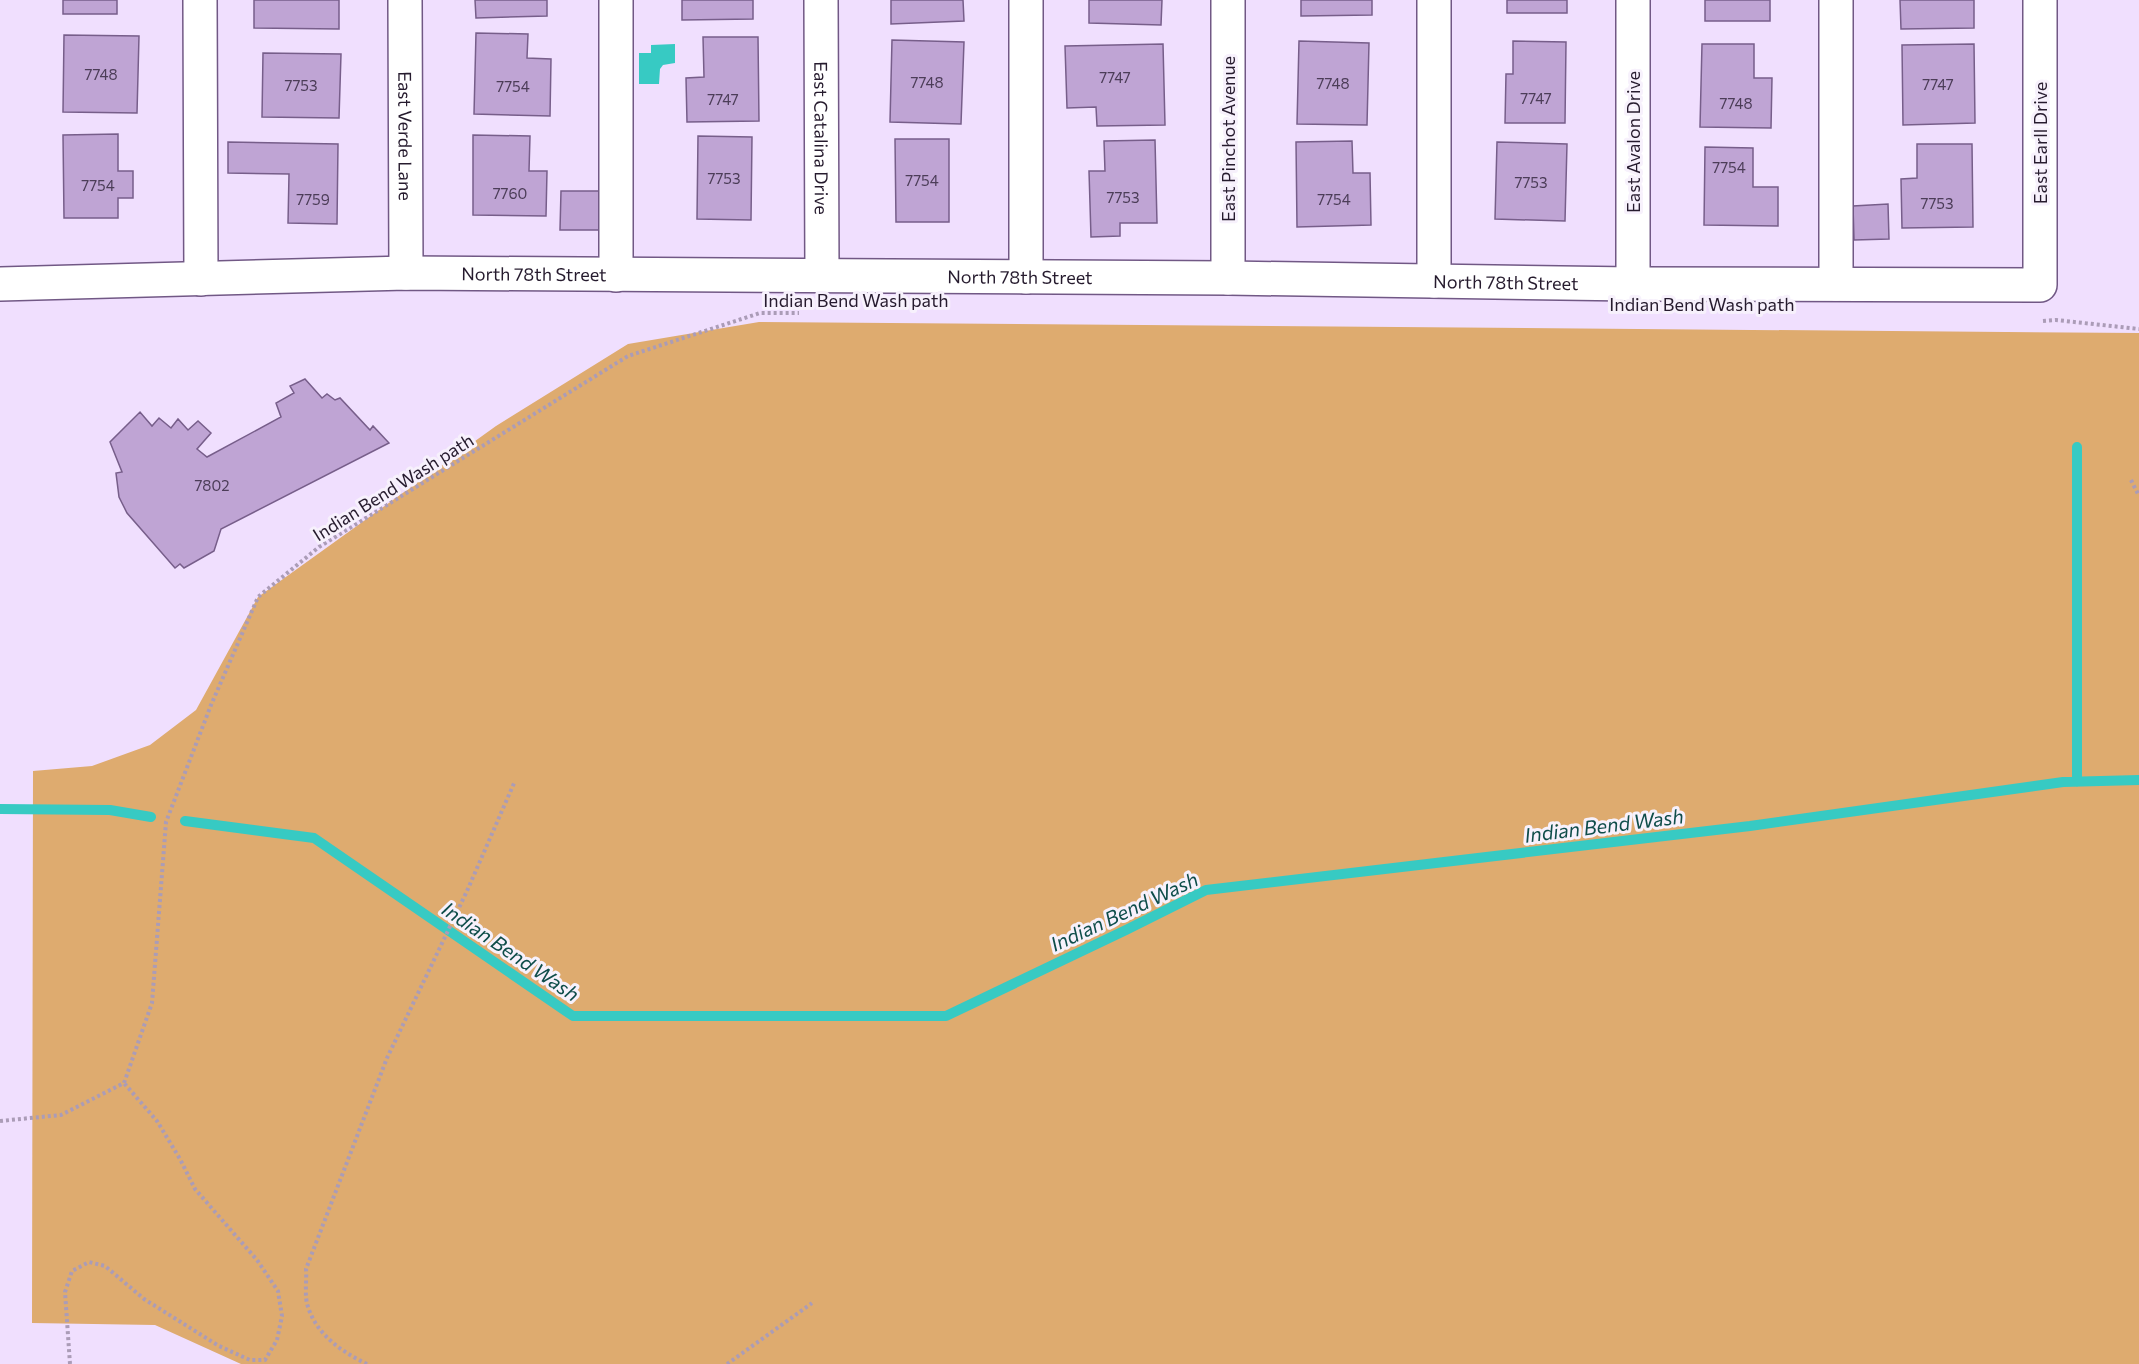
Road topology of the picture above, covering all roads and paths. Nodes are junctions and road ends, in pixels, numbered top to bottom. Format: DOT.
graph roads {
  1 [pos="200,0"];
  2 [pos="405,0"];
  3 [pos="616,0"];
  4 [pos="821,0"];
  5 [pos="1026,0"];
  6 [pos="1228,0"];
  7 [pos="1434,0"];
  8 [pos="1633,0"];
  9 [pos="1836,0"];
  10 [pos="2040,0"];
  11 [pos="406,273"];
  12 [pos="616,274"];
  13 [pos="822,276"];
  14 [pos="1026,277"];
  15 [pos="1228,278"];
  16 [pos="201,279"];
  17 [pos="1434,281"];
  18 [pos="0,284"];
  19 [pos="1633,284"];
  20 [pos="1836,284"];
  21 [pos="2040,285"];
  22 [pos="805,313"];
  23 [pos="2038,321"];
  24 [pos="2139,329"];
  25 [pos="2131,480"];
  26 [pos="2139,496"];
  27 [pos="515,781"];
  28 [pos="124,1083"];
  29 [pos="0,1121"];
  30 [pos="812,1303"];
  31 [pos="70,1364"];
  32 [pos="367,1364"];
  33 [pos="727,1364"];
  1 -- 16 [label="street"];
  2 -- 11 [label="street, East Verde Lane"];
  3 -- 12 [label="street"];
  4 -- 13 [label="street, East Catalina Drive"];
  5 -- 14 [label="street"];
  6 -- 15 [label="street, East Pinchot Avenue"];
  7 -- 17 [label="street"];
  8 -- 19 [label="street, East Avalon Drive"];
  9 -- 20 [label="street"];
  10 -- 21 [label="street, East Earll Drive"];
  11 -- 12 [label="street, North 78th Street"];
  11 -- 16 [label="street, North 78th Street"];
  12 -- 13 [label="street, North 78th Street"];
  13 -- 14 [label="street, North 78th Street"];
  14 -- 15 [label="street, North 78th Street"];
  15 -- 17 [label="street, North 78th Street"];
  16 -- 18 [label="street, North 78th Street"];
  17 -- 19 [label="street, North 78th Street"];
  19 -- 20 [label="street, North 78th Street"];
  20 -- 21 [label="street, North 78th Street"];
  22 -- 28 [label="path, Indian Bend Wash path"];
  23 -- 24 [label="path"];
  25 -- 26 [label="path"];
  27 -- 32 [label="path"];
  28 -- 29 [label="path"];
  28 -- 31 [label="path"];
  30 -- 33 [label="path"];
}
